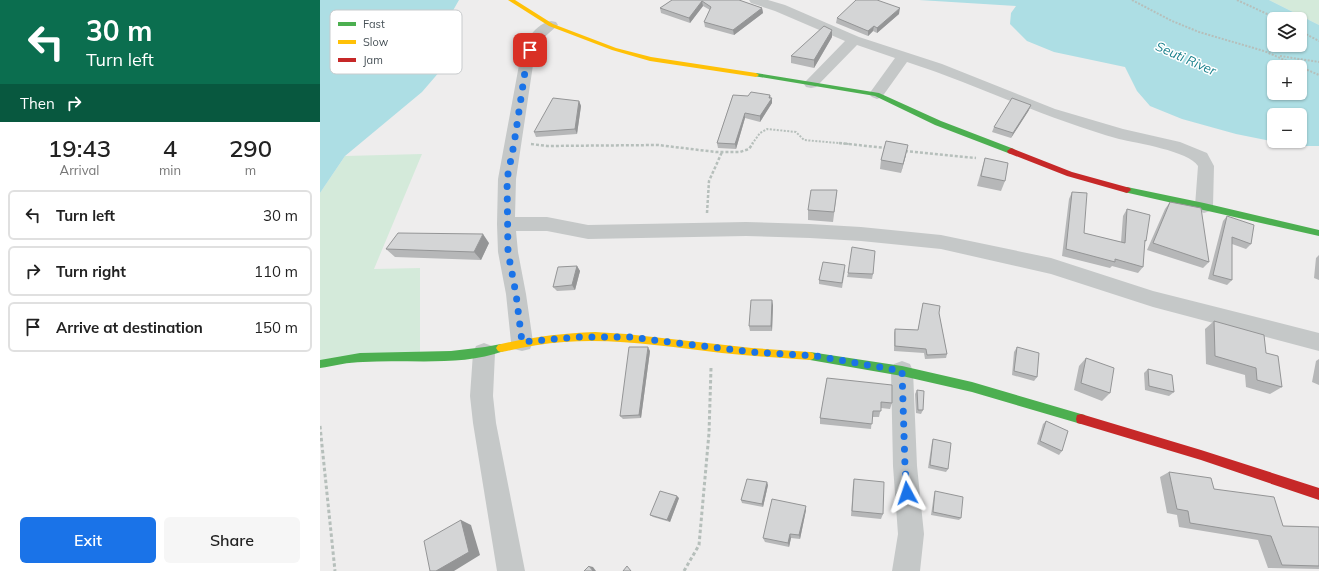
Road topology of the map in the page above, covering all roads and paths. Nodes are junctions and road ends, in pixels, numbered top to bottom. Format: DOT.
graph roads {
  1 [pos="511,0"];
  2 [pos="755,0"];
  3 [pos="1132,0"];
  4 [pos="1237,0"];
  5 [pos="1267,14"];
  6 [pos="551,25"];
  7 [pos="1307,35"];
  8 [pos="854,40"];
  9 [pos="1319,41"];
  10 [pos="1275,56"];
  11 [pos="903,57"];
  12 [pos="1319,62"];
  13 [pos="1319,75"];
  14 [pos="811,84"];
  15 [pos="878,94"];
  16 [pos="514,144"];
  17 [pos="888,149"];
  18 [pos="902,150"];
  19 [pos="1007,151"];
  20 [pos="722,152"];
  21 [pos="1204,206"];
  22 [pos="506,224"];
  23 [pos="706,230"];
  24 [pos="1319,233"];
  25 [pos="522,342"];
  26 [pos="1319,342"];
  27 [pos="712,346"];
  28 [pos="484,353"];
  29 [pos="320,364"];
  30 [pos="902,371"];
  31 [pos="320,426"];
  32 [pos="1319,494"];
  33 [pos="335,571"];
  34 [pos="511,571"];
  35 [pos="684,571"];
  36 [pos="906,571"];
  1 -- 6 [label="street"];
  2 -- 8 [label="street"];
  3 -- 10 [label="path"];
  4 -- 5 [label="path"];
  6 -- 14 [label="street"];
  6 -- 16 [label="street"];
  7 -- 9 [label="path"];
  8 -- 11 [label="street"];
  8 -- 14 [label="street"];
  10 -- 12 [label="path"];
  10 -- 13 [label="path"];
  11 -- 15 [label="street"];
  11 -- 21 [label="street"];
  14 -- 15 [label="street"];
  15 -- 19 [label="street"];
  16 -- 20 [label="path"];
  16 -- 22 [label="street"];
  17 -- 20 [label="path"];
  18 -- 19 [label="path"];
  19 -- 21 [label="street"];
  20 -- 23 [label="path"];
  21 -- 24 [label="street"];
  22 -- 23 [label="street"];
  22 -- 25 [label="street"];
  23 -- 26 [label="street"];
  25 -- 27 [label="street"];
  25 -- 28 [label="street"];
  27 -- 30 [label="street"];
  27 -- 35 [label="path"];
  28 -- 29 [label="street"];
  28 -- 34 [label="street"];
  30 -- 32 [label="street"];
  30 -- 36 [label="street"];
  31 -- 33 [label="path"];
}
